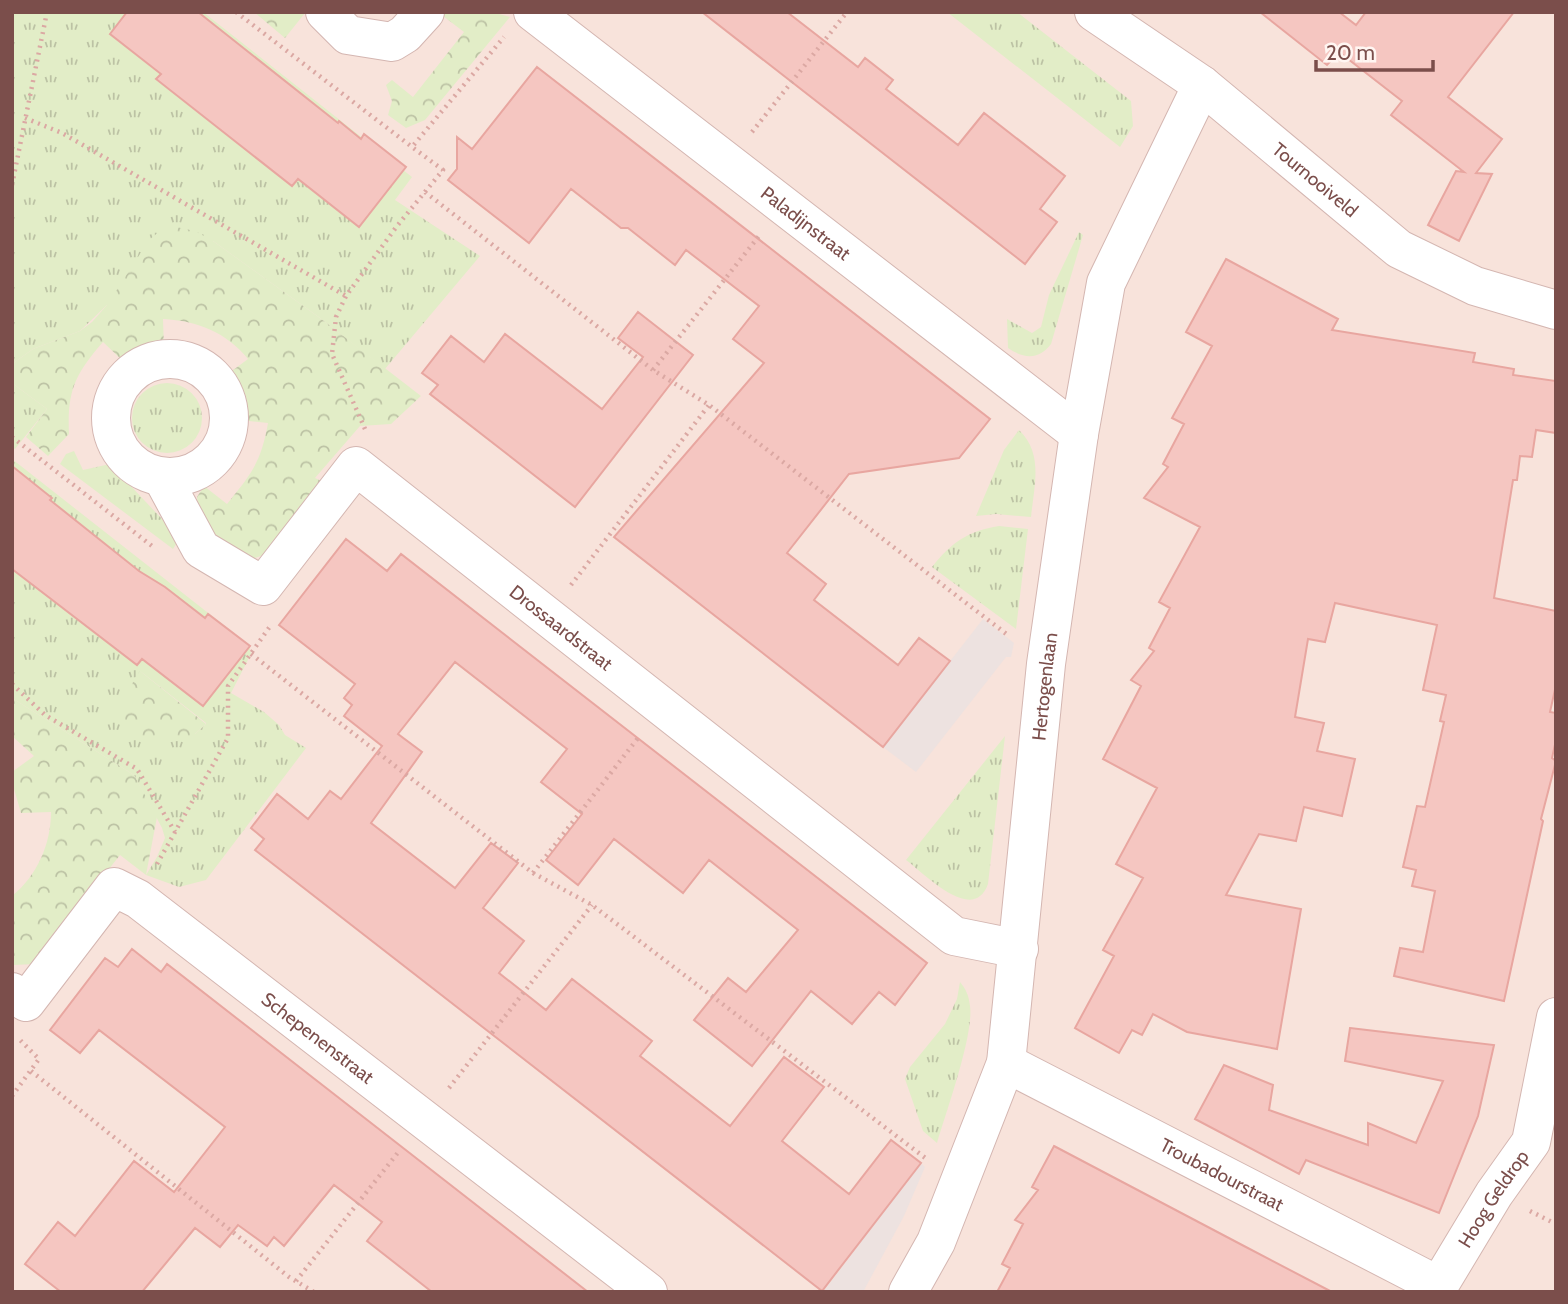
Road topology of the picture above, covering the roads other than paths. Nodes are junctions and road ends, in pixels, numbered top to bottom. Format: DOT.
graph roads {
  1 [pos="325,12"];
  2 [pos="425,12"];
  3 [pos="533,12"];
  4 [pos="1094,12"];
  5 [pos="1202,85"];
  6 [pos="1556,310"];
  7 [pos="1079,434"];
  8 [pos="162,477"];
  9 [pos="1019,948"];
  10 [pos="12,992"];
  11 [pos="1556,1017"];
  12 [pos="1006,1063"];
  13 [pos="1543,1147"];
  14 [pos="1437,1289"];
  15 [pos="648,1292"];
  16 [pos="908,1292"];
  1 -- 2 [label="street"];
  3 -- 7 [label="street, Paladijnstraat"];
  4 -- 5 [label="street, Tournooiveld"];
  5 -- 6 [label="street, Tournooiveld"];
  5 -- 7 [label="street, Hertogenlaan"];
  7 -- 9 [label="street, Hertogenlaan"];
  8 -- 9 [label="street, Drossaardstraat"];
  9 -- 12 [label="street, Hertogenlaan"];
  10 -- 15 [label="street, Schepenenstraat"];
  11 -- 13 [label="street, Hoog Geldrop"];
  12 -- 14 [label="street, Troubadourstraat"];
  12 -- 16 [label="street, Hertogenlaan"];
  13 -- 14 [label="street, Hoog Geldrop"];
}
